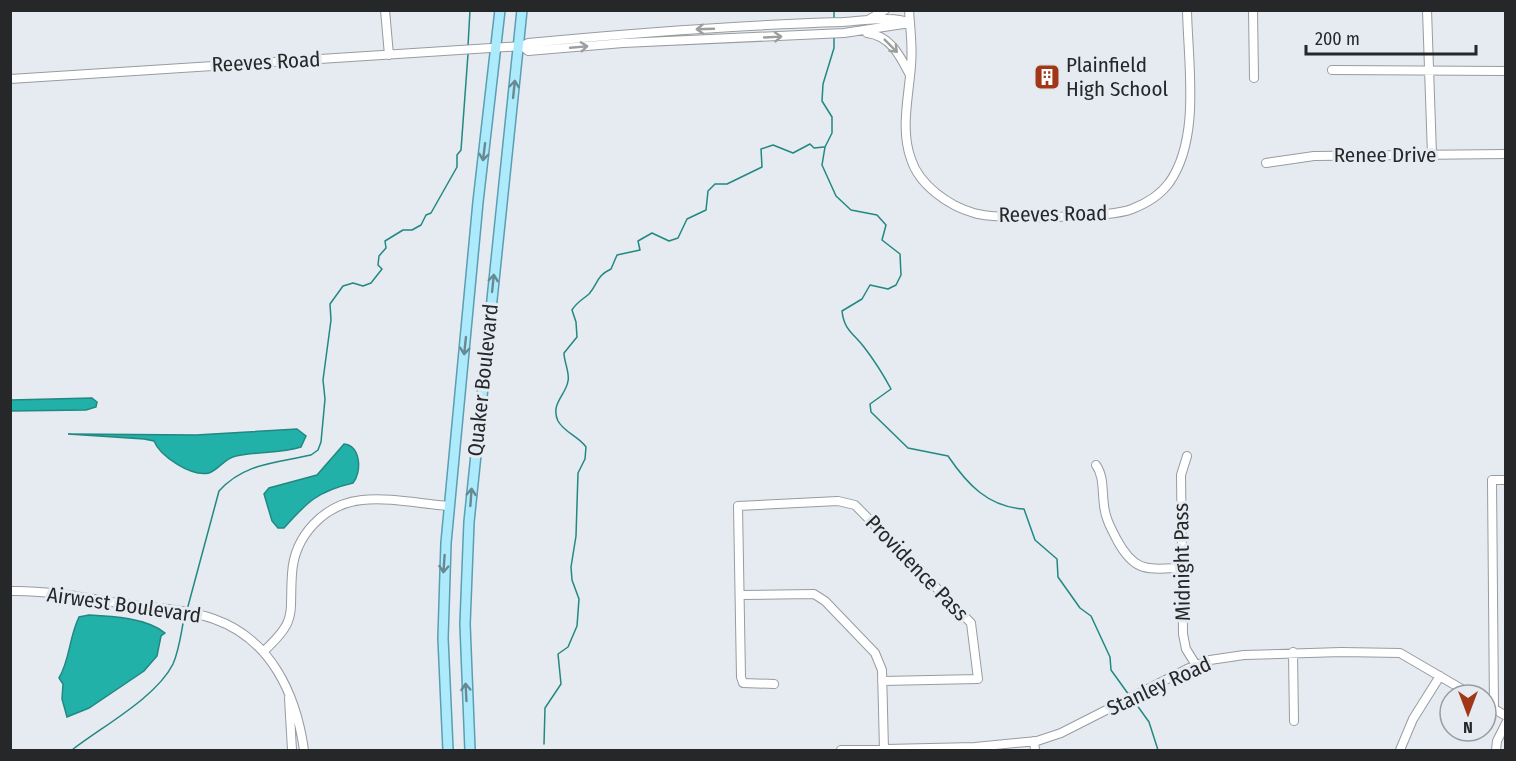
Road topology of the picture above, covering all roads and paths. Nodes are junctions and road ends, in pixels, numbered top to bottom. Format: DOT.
graph roads {
  1 [pos="385,10"];
  2 [pos="500,10"];
  3 [pos="522,10"];
  4 [pos="885,10"];
  5 [pos="909,10"];
  6 [pos="1187,10"];
  7 [pos="1253,10"];
  8 [pos="1427,10"];
  9 [pos="867,20"];
  10 [pos="910,23"];
  11 [pos="860,32"];
  12 [pos="520,46"];
  13 [pos="496,47"];
  14 [pos="389,55"];
  15 [pos="1332,70"];
  16 [pos="1428,71"];
  17 [pos="1506,71"];
  18 [pos="910,75"];
  19 [pos="1254,78"];
  20 [pos="10,79"];
  21 [pos="1506,154"];
  22 [pos="1432,155"];
  23 [pos="1266,163"];
  24 [pos="1187,456"];
  25 [pos="1096,465"];
  26 [pos="1506,480"];
  27 [pos="448,506"];
  28 [pos="1182,568"];
  29 [pos="10,591"];
  30 [pos="741,595"];
  31 [pos="264,651"];
  32 [pos="1293,652"];
  33 [pos="1196,665"];
  34 [pos="1440,676"];
  35 [pos="882,681"];
  36 [pos="1452,683"];
  37 [pos="1494,683"];
  38 [pos="774,684"];
  39 [pos="288,690"];
  40 [pos="1294,721"];
  41 [pos="1506,723"];
  42 [pos="1034,741"];
  43 [pos="292,750"];
  44 [pos="304,750"];
  45 [pos="448,750"];
  46 [pos="470,750"];
  47 [pos="841,750"];
  48 [pos="886,750"];
  49 [pos="1035,750"];
  50 [pos="1400,750"];
  51 [pos="1496,750"];
  1 -- 14 [label="street"];
  2 -- 13 [label="main road, Quaker Boulevard"];
  3 -- 12 [label="main road, Quaker Boulevard"];
  4 -- 9 [label="street"];
  5 -- 10 [label="street"];
  6 -- 18 [label="street, Reeves Road"];
  7 -- 19 [label="street"];
  8 -- 16 [label="street"];
  9 -- 10 [label="street, Reeves Road"];
  9 -- 12 [label="street, Reeves Road, one-way"];
  10 -- 11 [label="street, Reeves Road"];
  10 -- 18 [label="street, Reeves Road"];
  12 -- 11 [label="street, Reeves Road, one-way"];
  11 -- 18 [label="street, one-way"];
  12 -- 13 [label="street, Reeves Road"];
  46 -- 12 [label="main road, Quaker Boulevard, one-way"];
  13 -- 14 [label="street, Reeves Road"];
  13 -- 27 [label="main road, Quaker Boulevard, one-way"];
  14 -- 20 [label="street, Reeves Road"];
  15 -- 16 [label="street"];
  16 -- 17 [label="street"];
  16 -- 22 [label="street"];
  21 -- 22 [label="street, Renee Drive"];
  22 -- 23 [label="street, Renee Drive"];
  24 -- 28 [label="street, Midnight Pass"];
  25 -- 28 [label="street"];
  26 -- 37 [label="street"];
  27 -- 31 [label="street"];
  27 -- 45 [label="main road, Quaker Boulevard, one-way"];
  28 -- 33 [label="street, Midnight Pass"];
  29 -- 31 [label="street, Airwest Boulevard"];
  30 -- 35 [label="street"];
  30 -- 35 [label="street, Providence Pass"];
  30 -- 38 [label="street"];
  31 -- 39 [label="street"];
  32 -- 33 [label="street, Stanley Road"];
  32 -- 34 [label="street, Stanley Road"];
  32 -- 40 [label="street"];
  33 -- 42 [label="street, Stanley Road"];
  34 -- 36 [label="street, Stanley Road"];
  34 -- 50 [label="street"];
  35 -- 48 [label="street"];
  39 -- 43 [label="street"];
  39 -- 44 [label="street"];
  41 -- 51 [label="street"];
  42 -- 48 [label="street, Stanley Road"];
  42 -- 49 [label="street"];
  47 -- 48 [label="street, Stanley Road"];
}
